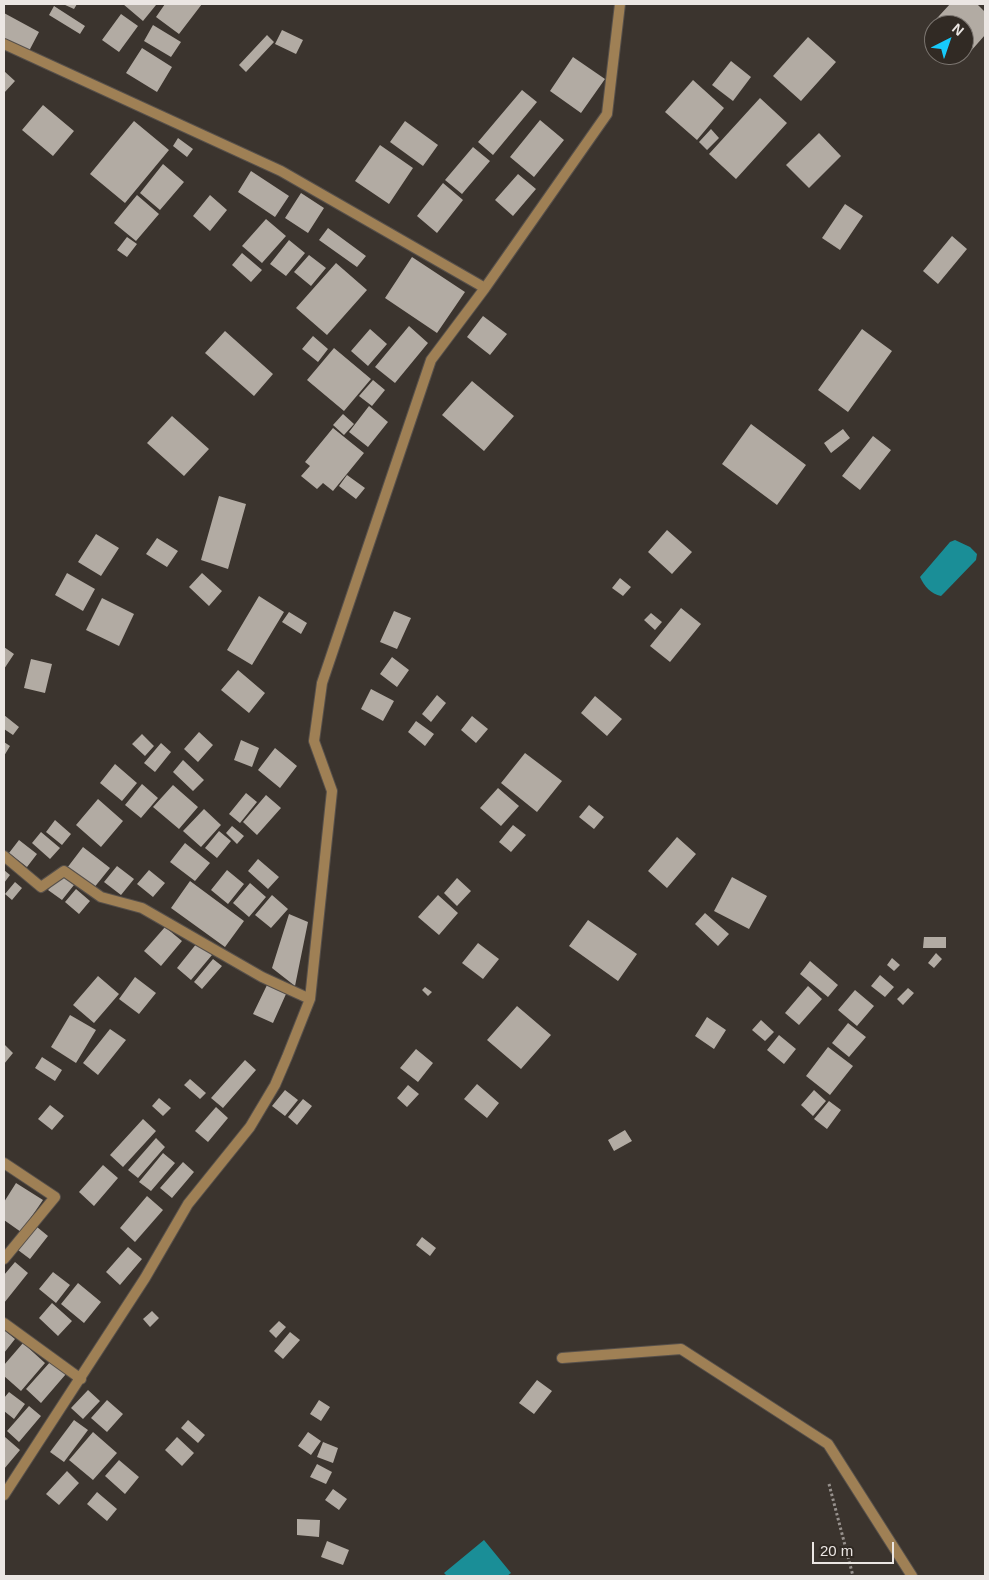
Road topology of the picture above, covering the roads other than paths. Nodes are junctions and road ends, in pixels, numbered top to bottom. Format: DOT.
graph roads {
  1 [pos="620,4"];
  2 [pos="4,44"];
  3 [pos="485,288"];
  4 [pos="4,856"];
  5 [pos="310,999"];
  6 [pos="4,1163"];
  7 [pos="4,1259"];
  8 [pos="4,1323"];
  9 [pos="562,1358"];
  10 [pos="81,1379"];
  11 [pos="4,1495"];
  12 [pos="912,1576"];
  1 -- 3 [label="street"];
  2 -- 3 [label="street"];
  3 -- 5 [label="street"];
  4 -- 5 [label="street"];
  5 -- 10 [label="street"];
  6 -- 7 [label="street"];
  8 -- 10 [label="street"];
  9 -- 12 [label="street"];
  10 -- 11 [label="street"];
}
